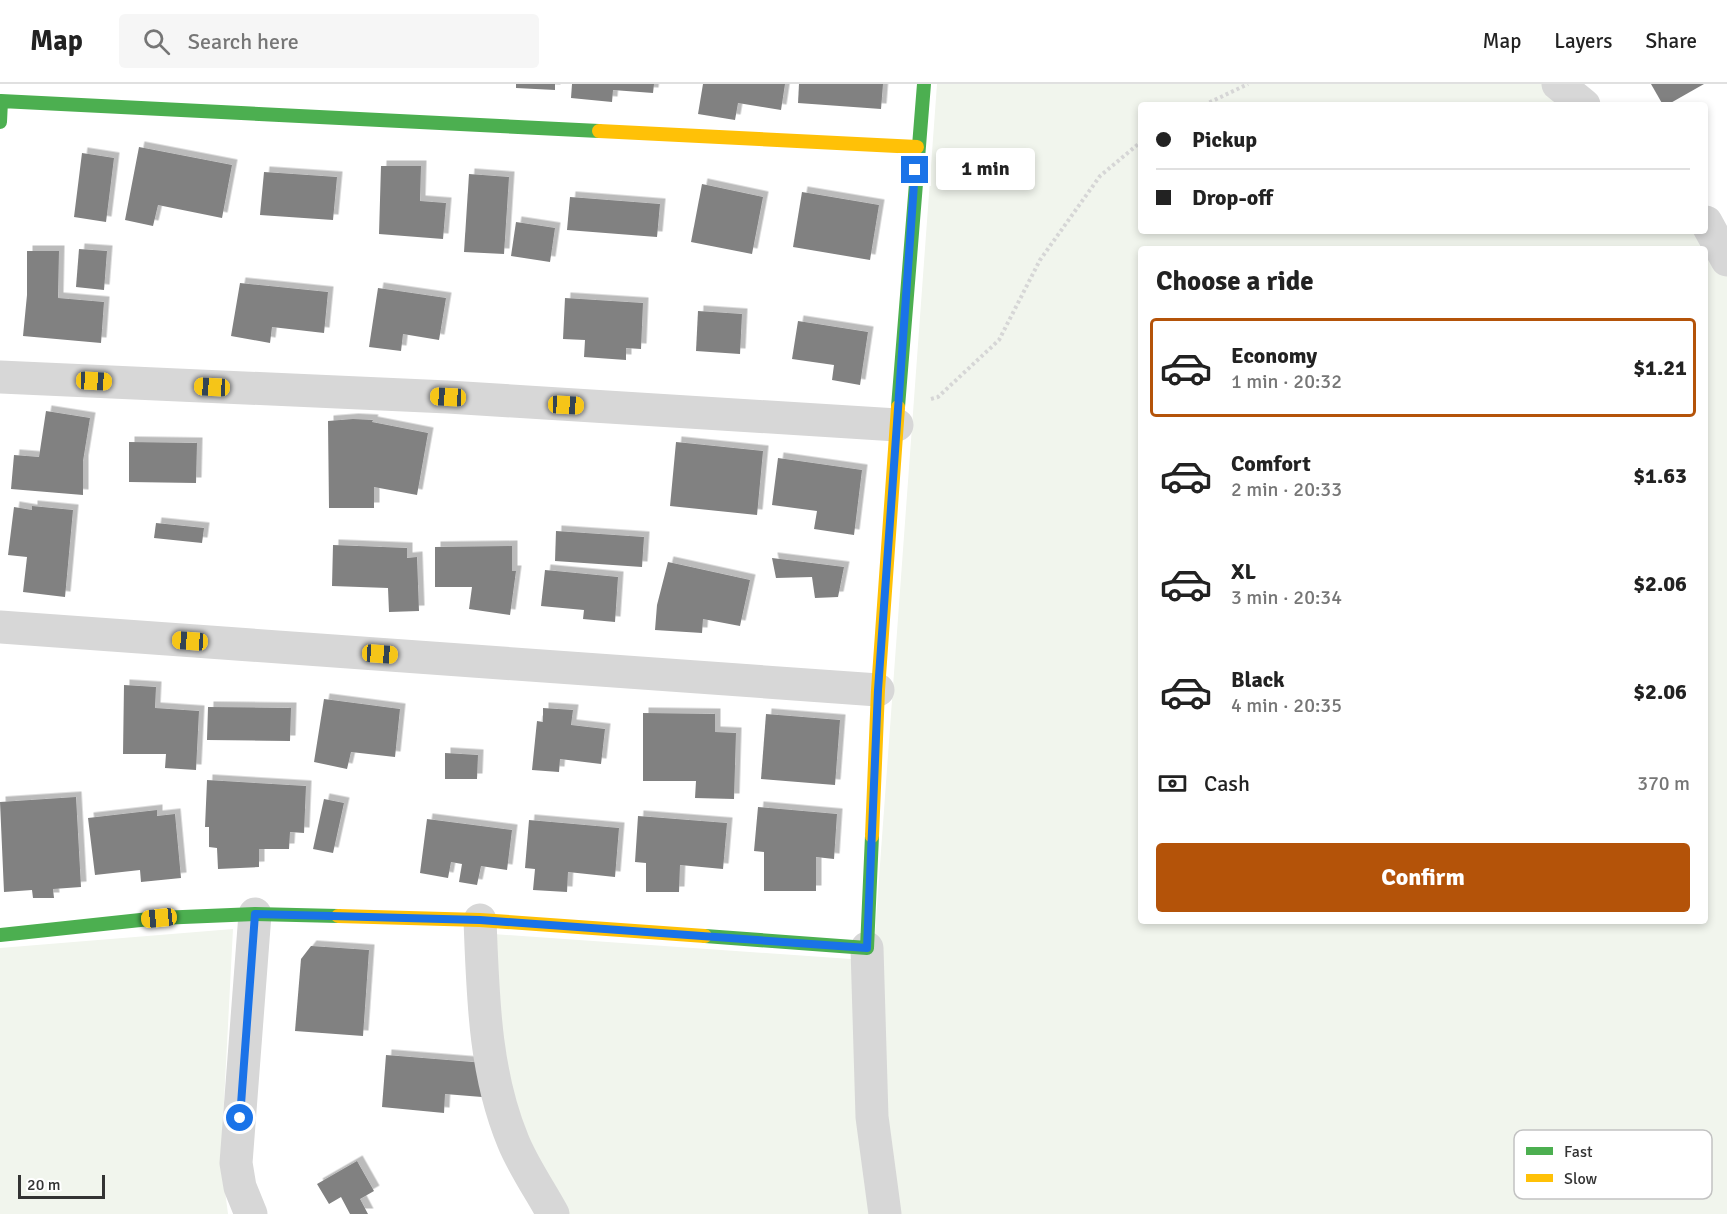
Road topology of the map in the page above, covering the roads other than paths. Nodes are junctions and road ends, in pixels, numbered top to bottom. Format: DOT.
graph roads {
  1 [pos="924,84"];
  2 [pos="1558,84"];
  3 [pos="1,101"];
  4 [pos="1580,102"];
  5 [pos="0,122"];
  6 [pos="917,147"];
  7 [pos="1708,226"];
  8 [pos="1727,260"];
  9 [pos="0,377"];
  10 [pos="898,416"];
  11 [pos="0,627"];
  12 [pos="878,690"];
  13 [pos="255,914"];
  14 [pos="480,920"];
  15 [pos="0,935"];
  16 [pos="867,948"];
  17 [pos="251,1214"];
  18 [pos="553,1214"];
  19 [pos="885,1214"];
  1 -- 6 [label="street"];
  2 -- 4 [label="street"];
  3 -- 5 [label="street"];
  3 -- 6 [label="street"];
  6 -- 10 [label="street"];
  7 -- 8 [label="street"];
  9 -- 10 [label="street"];
  10 -- 12 [label="street"];
  11 -- 12 [label="street"];
  12 -- 16 [label="street"];
  13 -- 14 [label="street"];
  13 -- 15 [label="street"];
  13 -- 17 [label="street"];
  14 -- 16 [label="street"];
  14 -- 18 [label="street"];
  16 -- 19 [label="street"];
}
